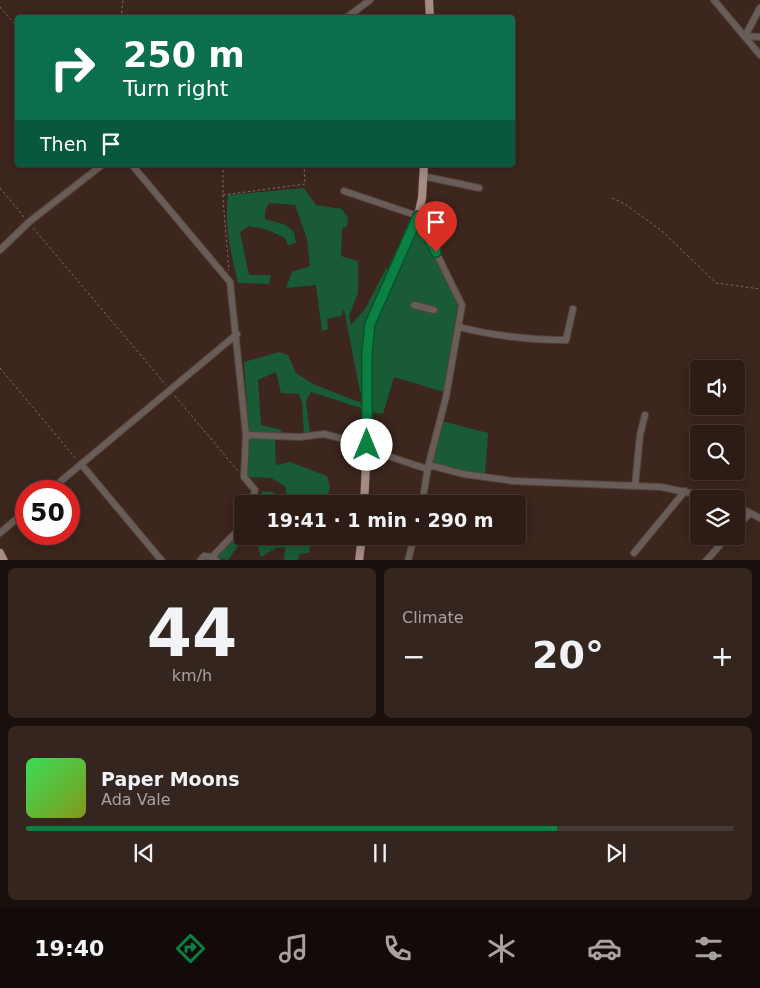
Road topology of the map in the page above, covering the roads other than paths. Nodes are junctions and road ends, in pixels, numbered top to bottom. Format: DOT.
graph roads {
  1 [pos="370,0"];
  2 [pos="429,0"];
  3 [pos="714,0"];
  4 [pos="760,8"];
  5 [pos="350,15"];
  6 [pos="430,15"];
  7 [pos="745,36"];
  8 [pos="760,37"];
  9 [pos="760,55"];
  10 [pos="99,167"];
  11 [pos="134,167"];
  12 [pos="424,167"];
  13 [pos="423,176"];
  14 [pos="480,188"];
  15 [pos="344,191"];
  16 [pos="418,216"];
  17 [pos="0,250"];
  18 [pos="414,305"];
  19 [pos="573,309"];
  20 [pos="434,310"];
  21 [pos="459,327"];
  22 [pos="237,334"];
  23 [pos="644,415"];
  24 [pos="246,435"];
  25 [pos="367,447"];
  26 [pos="81,464"];
  27 [pos="428,467"];
  28 [pos="62,480"];
  29 [pos="635,486"];
  30 [pos="685,491"];
  31 [pos="690,492"];
  32 [pos="254,495"];
  33 [pos="364,495"];
  34 [pos="423,495"];
  35 [pos="745,510"];
  36 [pos="750,513"];
  37 [pos="745,518"];
  38 [pos="760,518"];
  39 [pos="15,520"];
  40 [pos="0,533"];
  41 [pos="234,534"];
  42 [pos="361,545"];
  43 [pos="412,545"];
  44 [pos="720,545"];
  45 [pos="0,553"];
  46 [pos="634,553"];
  47 [pos="214,559"];
  48 [pos="4,560"];
  49 [pos="162,560"];
  50 [pos="200,560"];
  51 [pos="359,560"];
  52 [pos="408,560"];
  53 [pos="706,560"];
  1 -- 5 [label="street"];
  2 -- 6 [label="main road"];
  3 -- 7 [label="street"];
  4 -- 7 [label="street"];
  7 -- 8 [label="street"];
  7 -- 9 [label="street"];
  10 -- 17 [label="street"];
  11 -- 22 [label="street"];
  12 -- 13 [label="main road"];
  13 -- 14 [label="street"];
  13 -- 16 [label="main road"];
  15 -- 16 [label="street"];
  16 -- 21 [label="street"];
  16 -- 25 [label="main road"];
  18 -- 20 [label="street"];
  19 -- 21 [label="street"];
  21 -- 27 [label="street"];
  22 -- 24 [label="street"];
  22 -- 26 [label="street"];
  23 -- 29 [label="street"];
  24 -- 25 [label="street"];
  24 -- 32 [label="street"];
  25 -- 27 [label="street"];
  25 -- 33 [label="main road"];
  26 -- 28 [label="street"];
  26 -- 49 [label="street"];
  27 -- 29 [label="street"];
  27 -- 34 [label="street"];
  29 -- 30 [label="street"];
  30 -- 31 [label="street"];
  30 -- 46 [label="street"];
  35 -- 36 [label="street"];
  36 -- 37 [label="street"];
  36 -- 38 [label="street"];
  39 -- 40 [label="street"];
  41 -- 47 [label="street"];
  42 -- 51 [label="main road"];
  43 -- 52 [label="street"];
  44 -- 53 [label="street"];
  45 -- 48 [label="main road"];
  47 -- 50 [label="street"];
}
